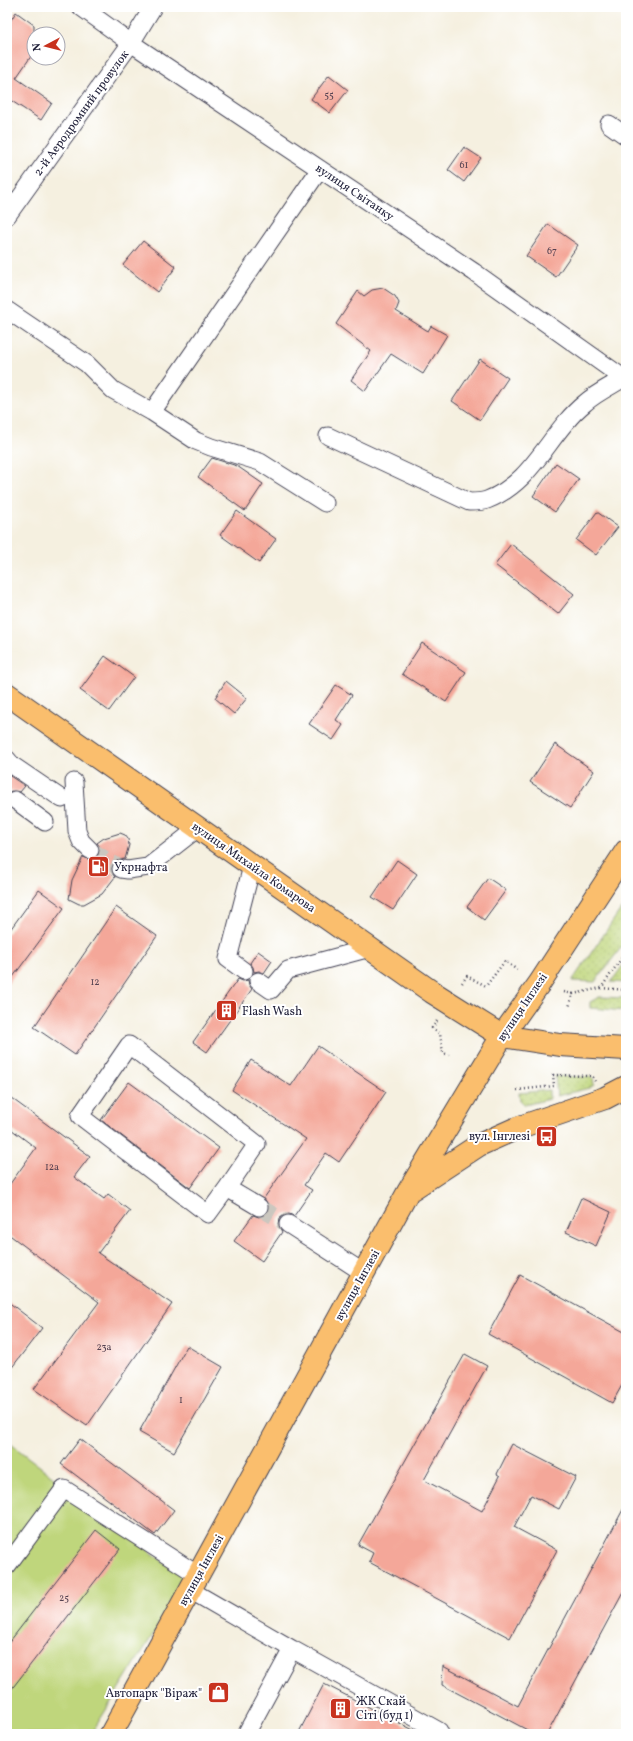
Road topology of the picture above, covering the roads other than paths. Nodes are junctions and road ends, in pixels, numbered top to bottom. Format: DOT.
graph roads {
  1 [pos="81,7"];
  2 [pos="153,7"];
  3 [pos="131,43"];
  4 [pos="610,124"];
  5 [pos="626,136"];
  6 [pos="320,169"];
  7 [pos="7,216"];
  8 [pos="7,310"];
  9 [pos="625,379"];
  10 [pos="152,412"];
  11 [pos="328,436"];
  12 [pos="325,503"];
  13 [pos="7,694"];
  14 [pos="7,759"];
  15 [pos="74,782"];
  16 [pos="62,799"];
  17 [pos="15,800"];
  18 [pos="45,822"];
  19 [pos="198,828"];
  20 [pos="90,850"];
  21 [pos="624,860"];
  22 [pos="252,866"];
  23 [pos="121,869"];
  24 [pos="370,948"];
  25 [pos="244,971"];
  26 [pos="258,981"];
  27 [pos="502,1036"];
  28 [pos="626,1049"];
  29 [pos="626,1087"];
  30 [pos="227,1188"];
  31 [pos="408,1192"];
  32 [pos="259,1206"];
  33 [pos="288,1224"];
  34 [pos="364,1273"];
  35 [pos="7,1566"];
  36 [pos="194,1583"];
  37 [pos="292,1649"];
  38 [pos="111,1734"];
  39 [pos="246,1734"];
  40 [pos="440,1734"];
  1 -- 3 [label="street, вулиця Світанку"];
  2 -- 3 [label="street, 2-й Аеродромний провулок"];
  3 -- 6 [label="street, вулиця Світанку"];
  3 -- 7 [label="street, 2-й Аеродромний провулок"];
  4 -- 5 [label="street"];
  6 -- 9 [label="street, вулиця Світанку"];
  6 -- 10 [label="street"];
  8 -- 10 [label="street"];
  9 -- 11 [label="street"];
  10 -- 12 [label="street"];
  13 -- 19 [label="main road, вулиця Михайла Комарова"];
  14 -- 16 [label="street"];
  15 -- 20 [label="street"];
  17 -- 18 [label="street"];
  19 -- 22 [label="main road, вулиця Михайла Комарова"];
  19 -- 23 [label="street"];
  21 -- 27 [label="main road, вулиця Інглезі"];
  22 -- 24 [label="main road, вулиця Михайла Комарова"];
  22 -- 25 [label="street"];
  24 -- 26 [label="street"];
  24 -- 27 [label="main road, вулиця Михайла Комарова"];
  27 -- 28 [label="main road"];
  27 -- 31 [label="main road, вулиця Інглезі"];
  29 -- 31 [label="main road"];
  30 -- 30 [label="street"];
  30 -- 32 [label="street"];
  31 -- 34 [label="main road, вулиця Інглезі"];
  33 -- 34 [label="street"];
  34 -- 36 [label="main road, вулиця Інглезі"];
  35 -- 36 [label="street"];
  36 -- 37 [label="street"];
  36 -- 38 [label="main road, вулиця Інглезі"];
  37 -- 39 [label="street"];
  37 -- 40 [label="street"];
}
